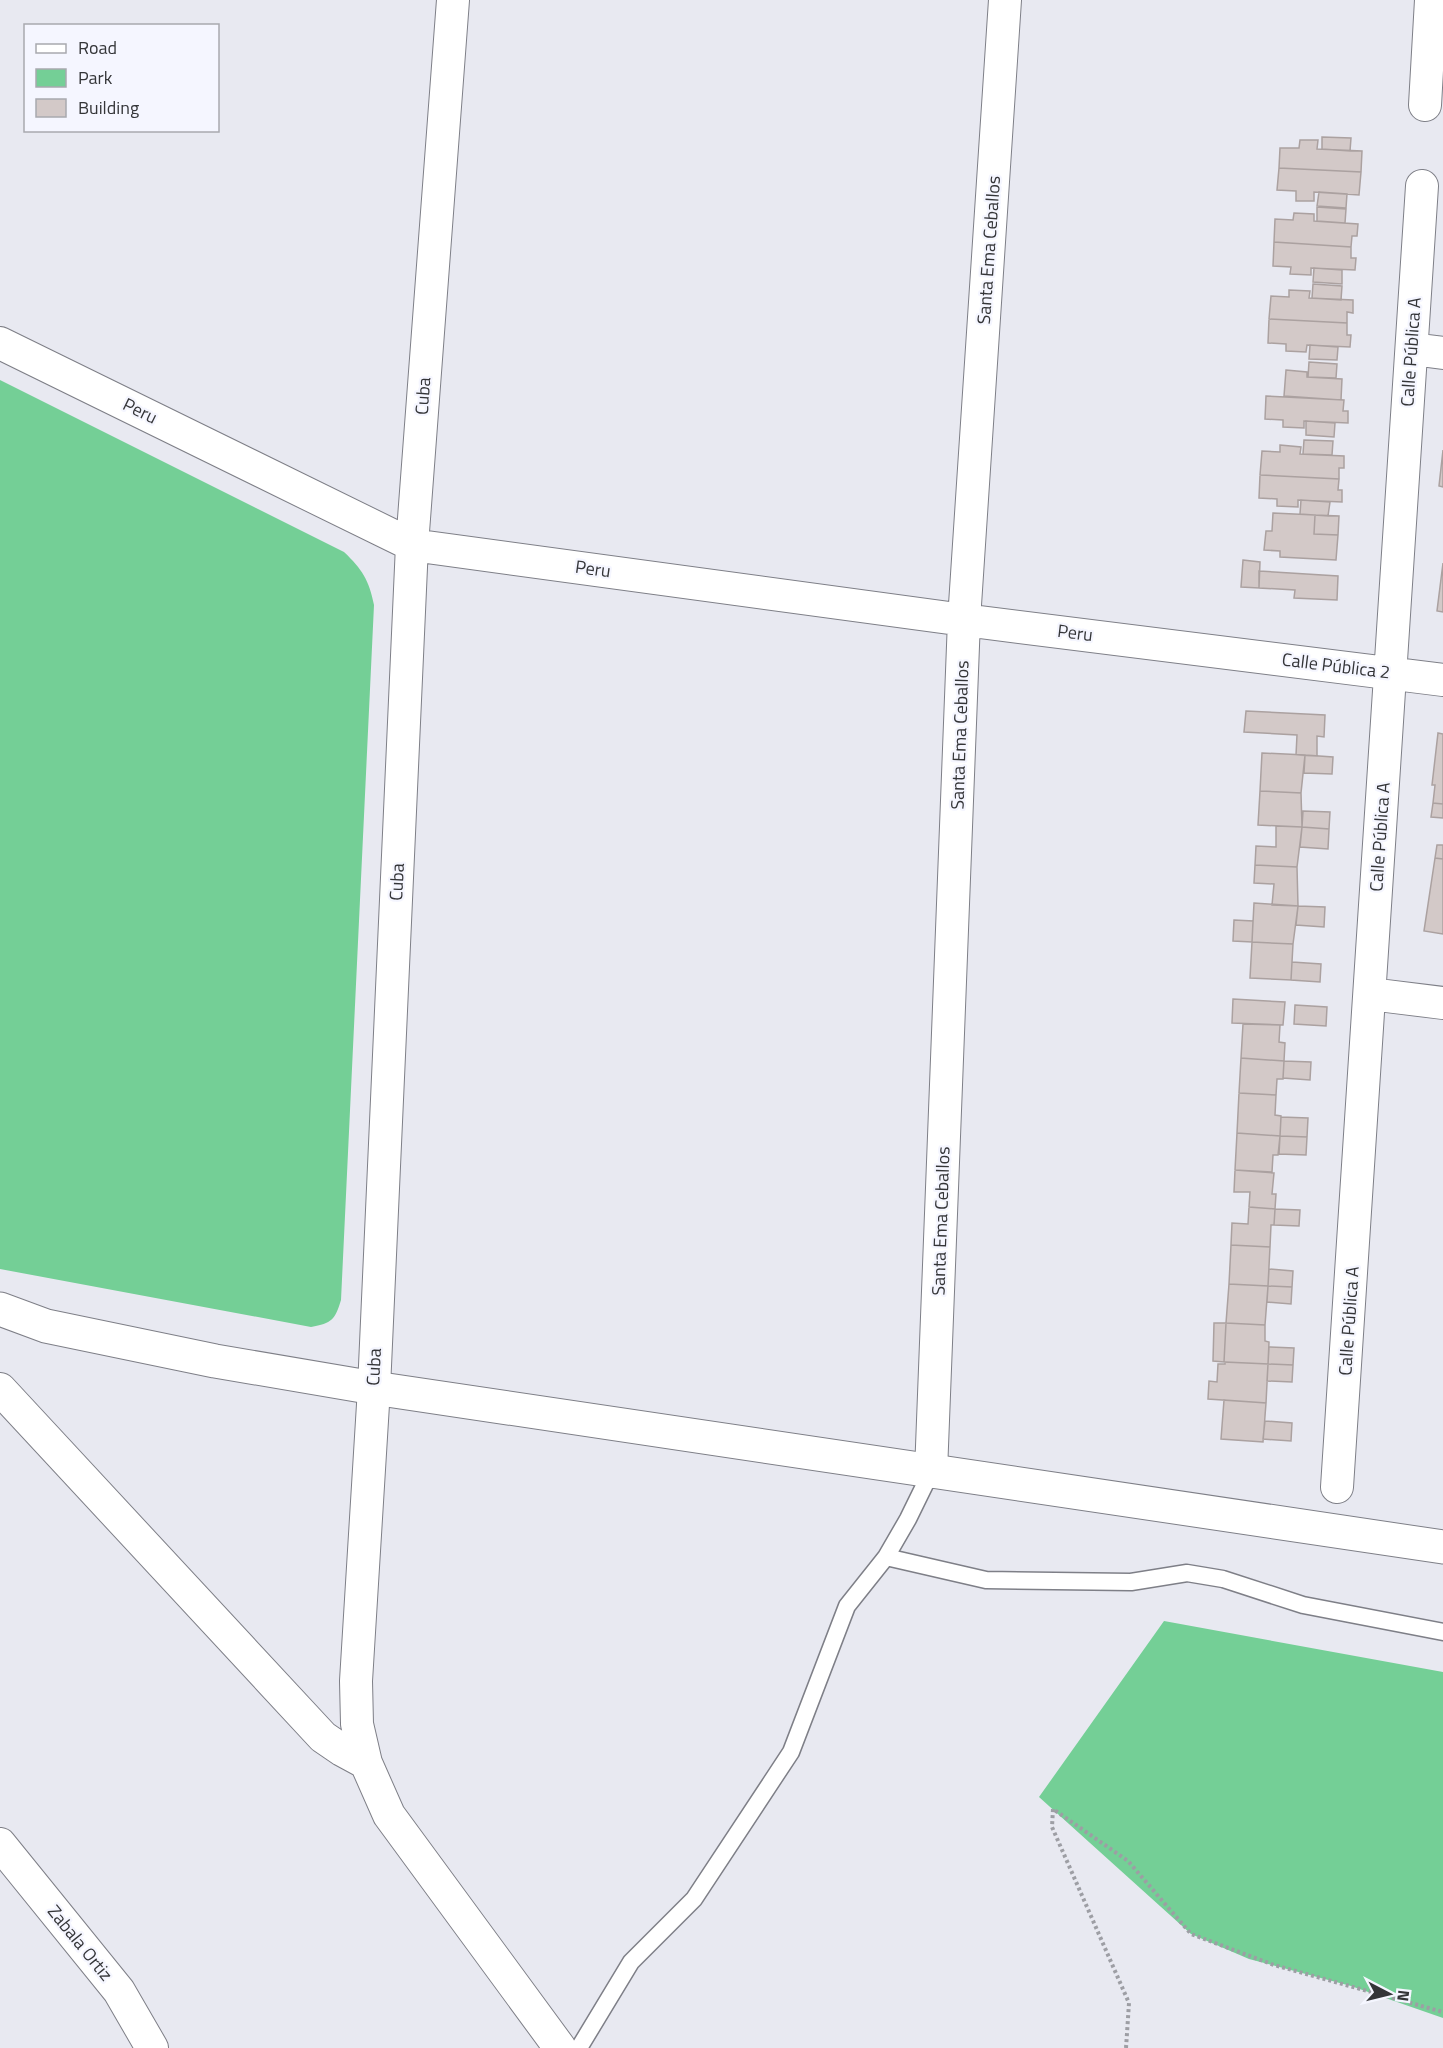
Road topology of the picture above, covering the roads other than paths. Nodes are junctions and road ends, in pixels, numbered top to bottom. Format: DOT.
graph roads {
  1 [pos="453,0"];
  2 [pos="1005,0"];
  3 [pos="1431,0"];
  4 [pos="1425,105"];
  5 [pos="1422,186"];
  6 [pos="0,343"];
  7 [pos="1412,350"];
  8 [pos="1443,353"];
  9 [pos="412,545"];
  10 [pos="964,620"];
  11 [pos="1229,652"];
  12 [pos="1391,673"];
  13 [pos="1443,680"];
  14 [pos="1370,994"];
  15 [pos="1443,1003"];
  16 [pos="0,1309"];
  17 [pos="374,1388"];
  18 [pos="0,1389"];
  19 [pos="931,1472"];
  20 [pos="1338,1487"];
  21 [pos="1443,1547"];
  22 [pos="886,1557"];
  23 [pos="1443,1632"];
  24 [pos="366,1763"];
  25 [pos="0,1844"];
  26 [pos="152,2048"];
  27 [pos="560,2048"];
  28 [pos="579,2048"];
  1 -- 9 [label="street, Cuba"];
  2 -- 10 [label="street, Santa Ema Ceballos"];
  3 -- 4 [label="street"];
  5 -- 7 [label="street, Calle Pública A"];
  6 -- 9 [label="street, Peru"];
  7 -- 8 [label="street"];
  7 -- 12 [label="street, Calle Pública A"];
  9 -- 10 [label="street, Peru"];
  9 -- 17 [label="street, Cuba"];
  10 -- 11 [label="street, Peru"];
  10 -- 19 [label="street, Santa Ema Ceballos"];
  11 -- 12 [label="street, Calle Pública 2"];
  12 -- 13 [label="street, Calle Pública 2"];
  12 -- 14 [label="street, Calle Pública A"];
  14 -- 15 [label="street"];
  14 -- 20 [label="street, Calle Pública A"];
  16 -- 17 [label="street"];
  17 -- 19 [label="street"];
  17 -- 24 [label="street, Cuba"];
  18 -- 24 [label="street"];
  19 -- 21 [label="street"];
  19 -- 22 [label="lane"];
  22 -- 23 [label="lane"];
  22 -- 28 [label="lane"];
  24 -- 27 [label="street, Cuba"];
  25 -- 26 [label="street, Zabala Ortiz"];
}
